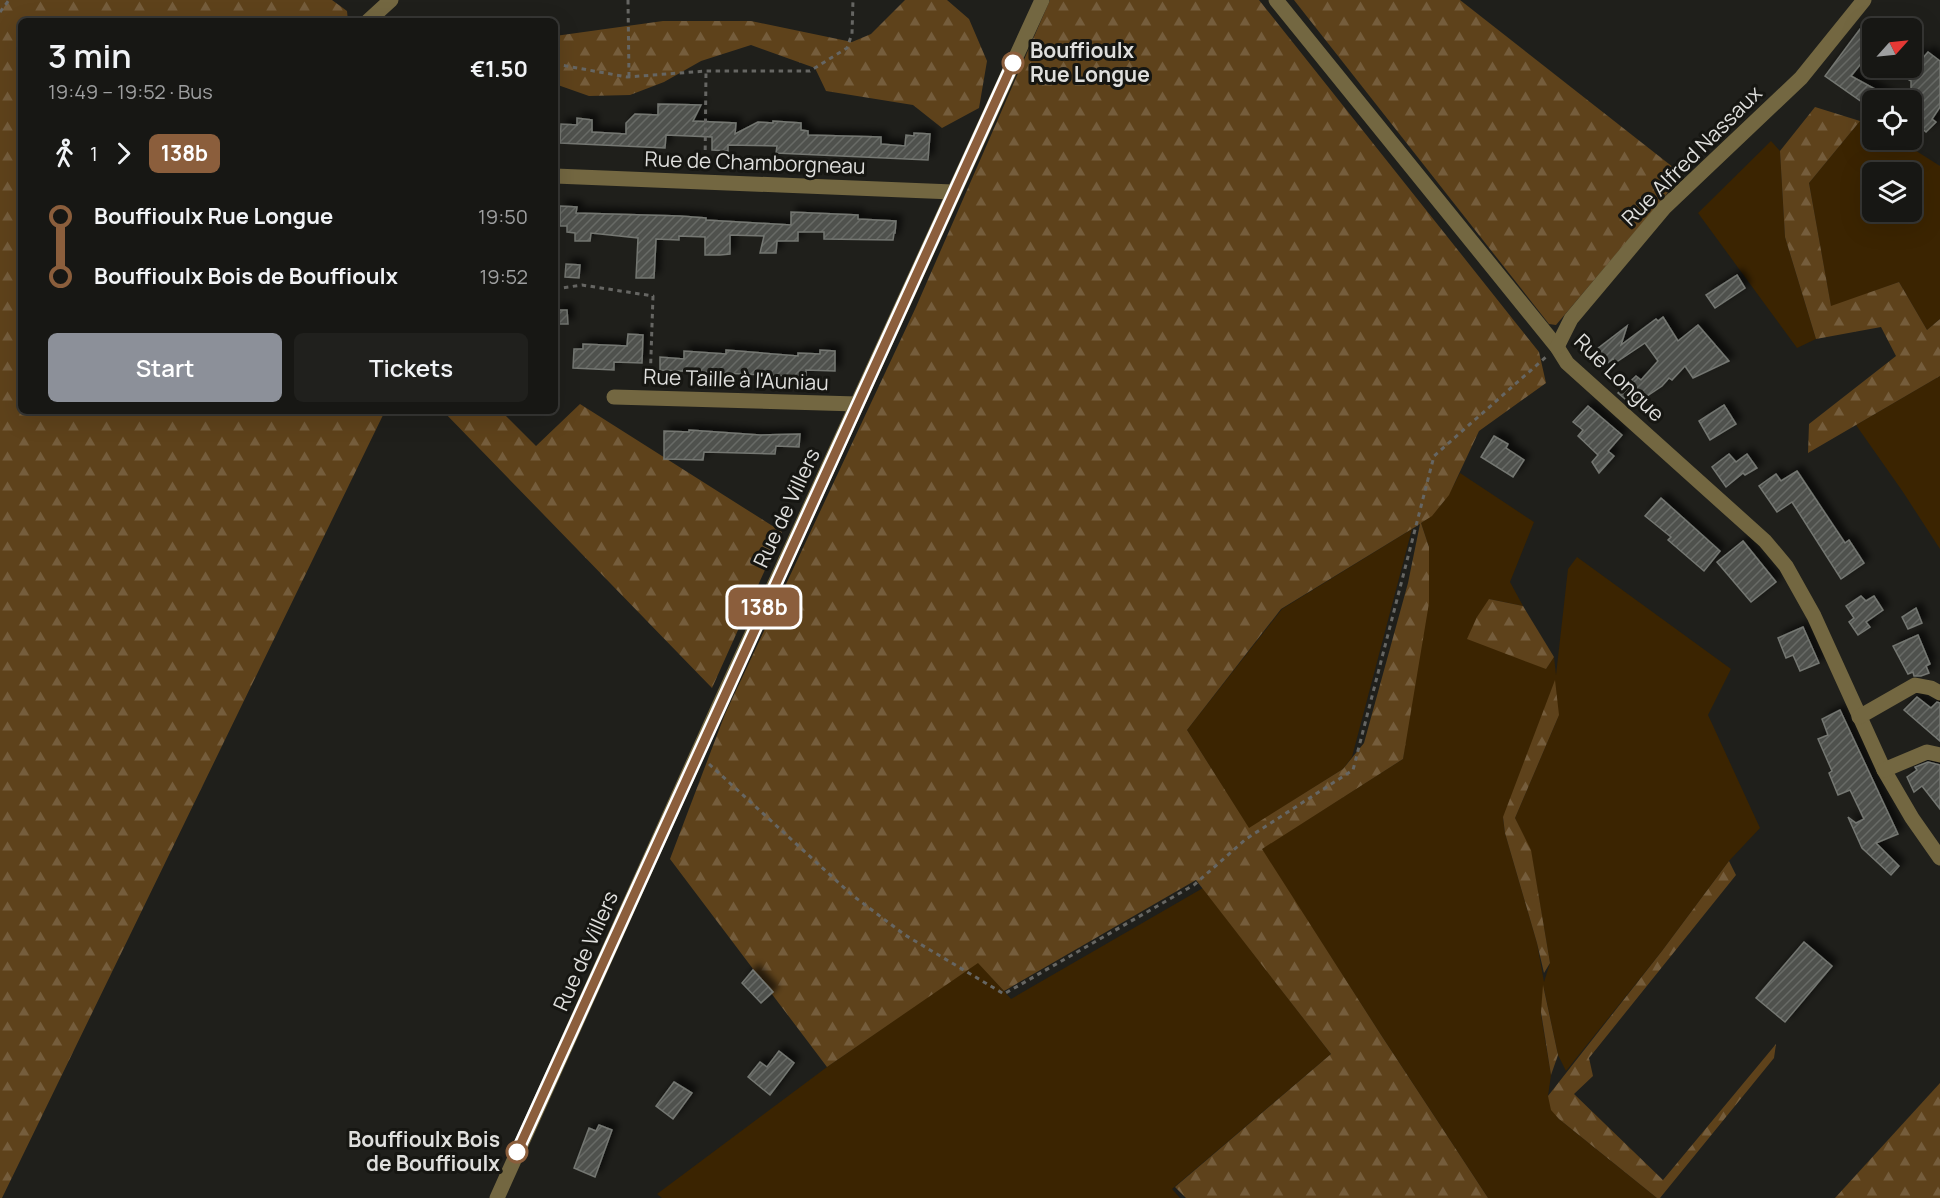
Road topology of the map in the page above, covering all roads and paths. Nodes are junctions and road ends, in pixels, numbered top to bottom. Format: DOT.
graph roads {
  1 [pos="9,0"];
  2 [pos="391,0"];
  3 [pos="628,0"];
  4 [pos="853,0"];
  5 [pos="1042,0"];
  6 [pos="1276,0"];
  7 [pos="1864,0"];
  8 [pos="0,12"];
  9 [pos="371,18"];
  10 [pos="558,65"];
  11 [pos="706,71"];
  12 [pos="629,77"];
  13 [pos="558,176"];
  14 [pos="704,182"];
  15 [pos="953,192"];
  16 [pos="558,289"];
  17 [pos="1557,347"];
  18 [pos="614,397"];
  19 [pos="650,398"];
  20 [pos="857,404"];
  21 [pos="1940,693"];
  22 [pos="1859,717"];
  23 [pos="698,754"];
  24 [pos="1940,755"];
  25 [pos="1884,770"];
  26 [pos="1940,858"];
  27 [pos="496,1198"];
  1 -- 8 [label="path"];
  2 -- 9 [label="street"];
  3 -- 12 [label="path"];
  4 -- 11 [label="path"];
  5 -- 15 [label="street, Rue de Villers"];
  6 -- 17 [label="street, Rue Longue"];
  7 -- 17 [label="street, Rue Alfred Nassaux"];
  10 -- 12 [label="path"];
  11 -- 12 [label="path"];
  11 -- 14 [label="path"];
  13 -- 14 [label="street, Rue de Chamborgneau"];
  14 -- 15 [label="street, Rue de Chamborgneau"];
  15 -- 20 [label="street, Rue de Villers"];
  16 -- 19 [label="path"];
  17 -- 22 [label="street, Rue Longue"];
  17 -- 23 [label="path"];
  18 -- 19 [label="street, Rue Taille à l'Auniau"];
  19 -- 20 [label="street, Rue Taille à l'Auniau"];
  20 -- 23 [label="street, Rue de Villers"];
  21 -- 22 [label="street"];
  22 -- 25 [label="street, Rue Longue"];
  23 -- 27 [label="street, Rue de Villers"];
  24 -- 25 [label="street"];
  25 -- 26 [label="street, Rue Longue"];
}
